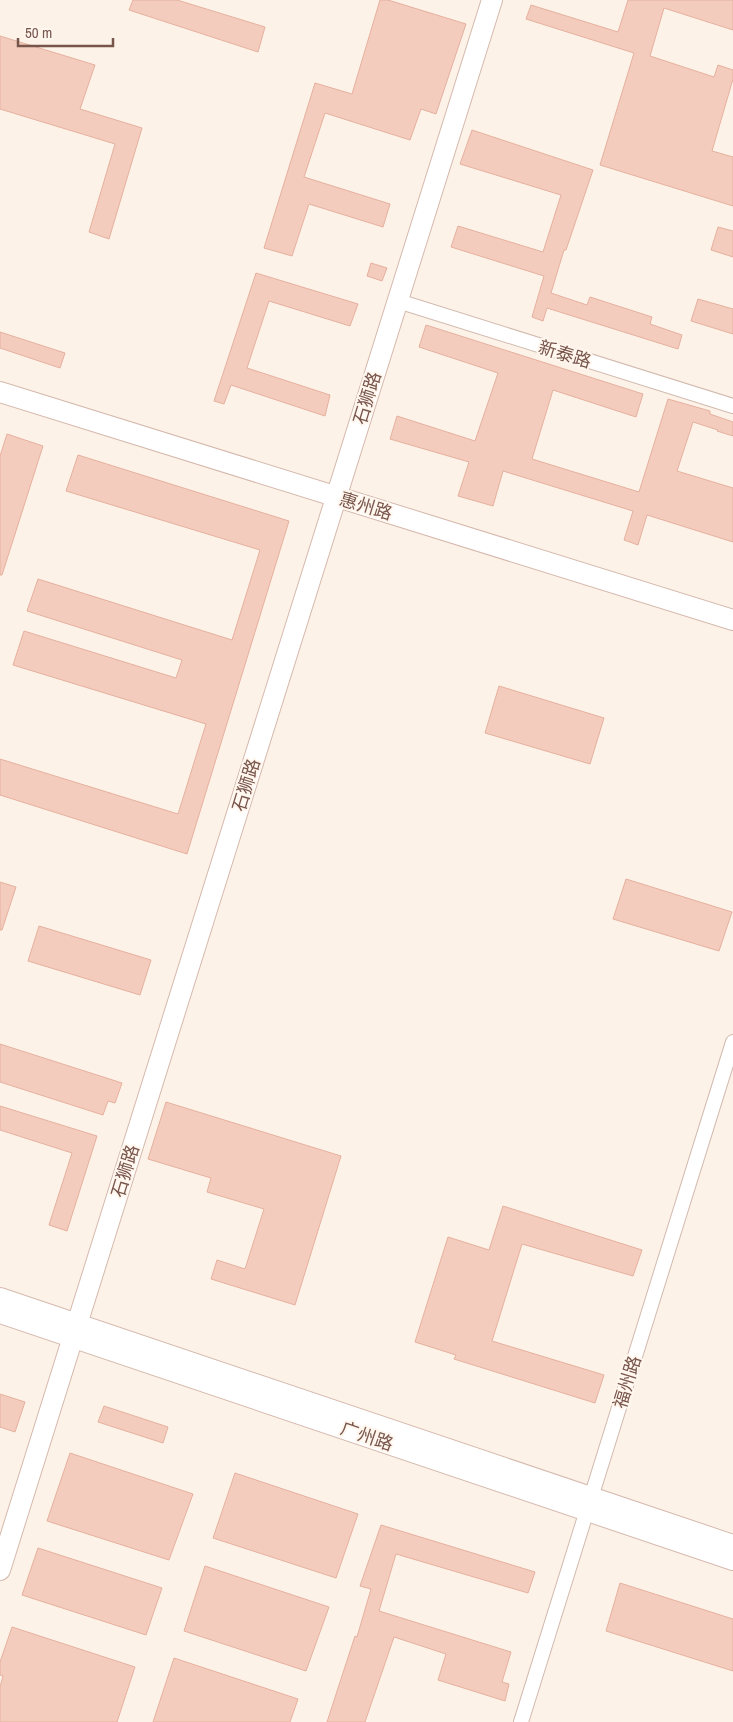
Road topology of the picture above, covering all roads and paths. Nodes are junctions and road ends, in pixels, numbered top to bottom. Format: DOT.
graph roads {
  1 [pos="492,0"];
  2 [pos="398,301"];
  3 [pos="0,392"];
  4 [pos="733,406"];
  5 [pos="733,620"];
  6 [pos="733,1042"];
  7 [pos="0,1298"];
  8 [pos="0,1313"];
  9 [pos="76,1330"];
  10 [pos="589,1504"];
  11 [pos="733,1544"];
  12 [pos="733,1560"];
  13 [pos="0,1570"];
  14 [pos="521,1722"];
  1 -- 2 [label="street, 石狮路"];
  2 -- 4 [label="street, 新泰路"];
  2 -- 9 [label="street, 石狮路"];
  3 -- 5 [label="street, 惠州路"];
  6 -- 10 [label="street, 福州路"];
  7 -- 9 [label="street, 广州路"];
  8 -- 9 [label="street, 广州路"];
  9 -- 10 [label="street, 广州路"];
  9 -- 13 [label="street, 石狮路"];
  10 -- 11 [label="street, 广州路"];
  10 -- 12 [label="street, 广州路"];
  10 -- 14 [label="street, 福州路"];
}
